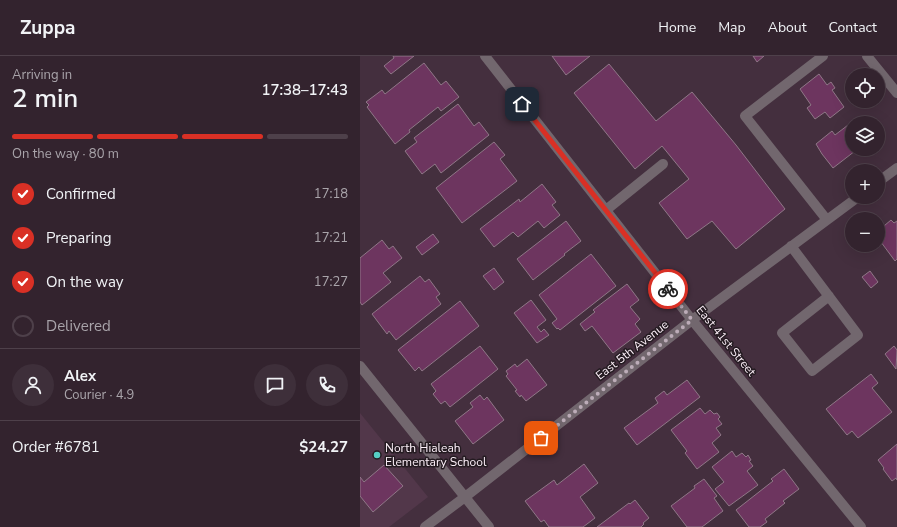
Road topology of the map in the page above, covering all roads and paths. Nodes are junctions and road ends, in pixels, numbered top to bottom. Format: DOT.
graph roads {
  1 [pos="485,56"];
  2 [pos="823,56"];
  3 [pos="867,56"];
  4 [pos="897,93"];
  5 [pos="663,164"];
  6 [pos="897,168"];
  7 [pos="885,177"];
  8 [pos="849,204"];
  9 [pos="606,210"];
  10 [pos="827,220"];
  11 [pos="791,246"];
  12 [pos="829,296"];
  13 [pos="692,320"];
  14 [pos="360,366"];
  15 [pos="465,497"];
  16 [pos="425,527"];
  17 [pos="489,527"];
  18 [pos="861,527"];
  1 -- 9 [label="street, East 41st Street"];
  2 -- 10 [label="street"];
  3 -- 4 [label="street"];
  5 -- 9 [label="street"];
  6 -- 7 [label="street"];
  8 -- 10 [label="street, East 5th Avenue"];
  9 -- 13 [label="street, East 41st Street"];
  10 -- 11 [label="street, East 5th Avenue"];
  11 -- 12 [label="street"];
  11 -- 13 [label="street, East 5th Avenue"];
  12 -- 12 [label="street"];
  13 -- 15 [label="street, East 5th Avenue"];
  13 -- 18 [label="street, East 41st Street"];
  14 -- 15 [label="street"];
  15 -- 16 [label="street, East 5th Avenue"];
  15 -- 17 [label="street"];
}
